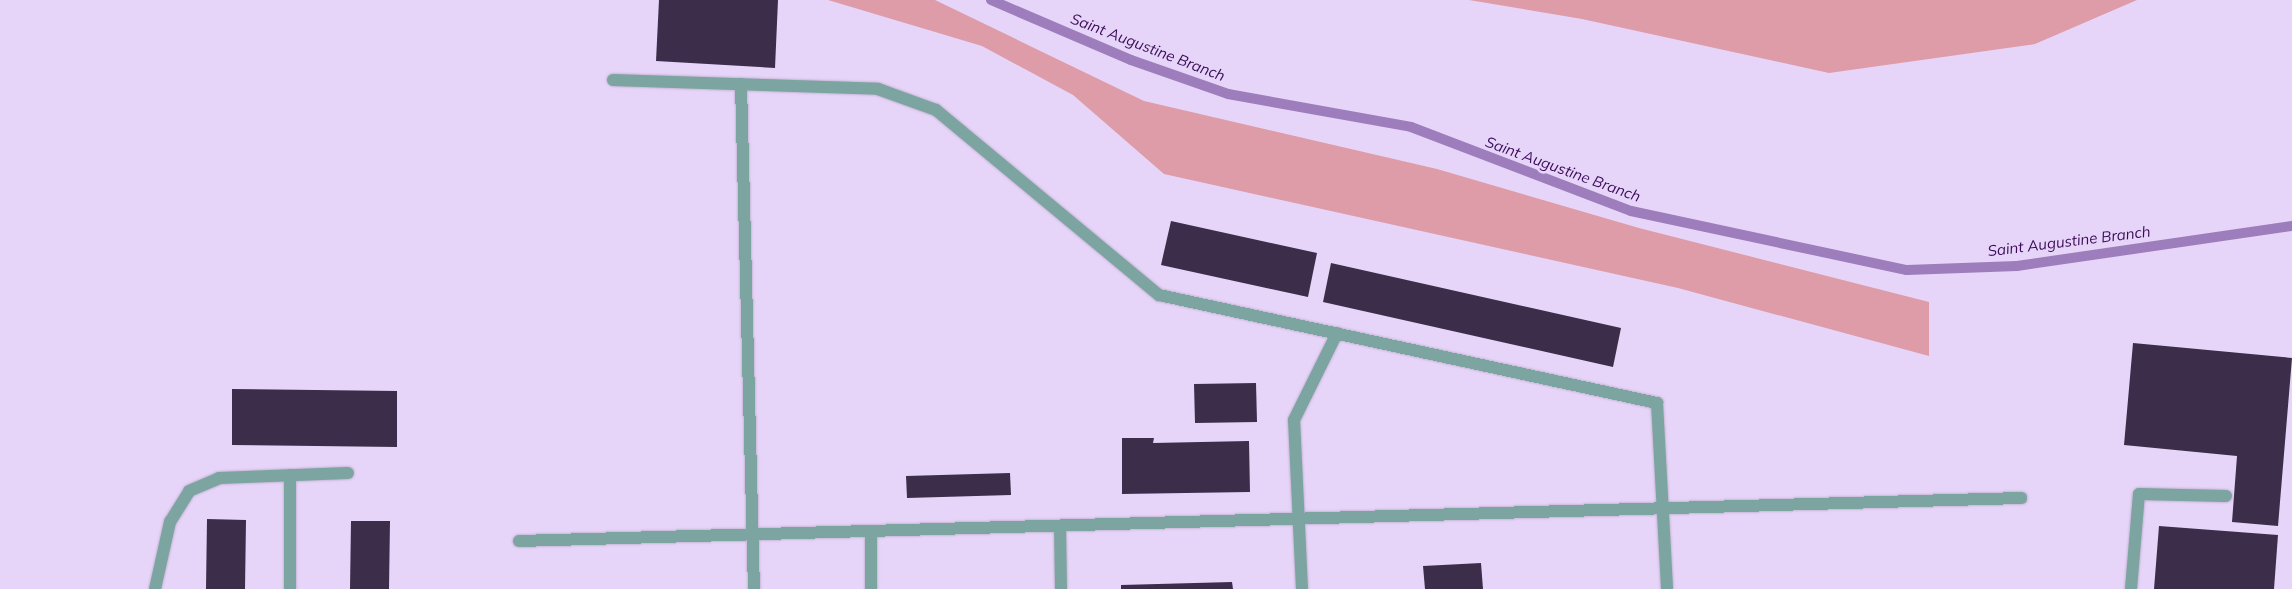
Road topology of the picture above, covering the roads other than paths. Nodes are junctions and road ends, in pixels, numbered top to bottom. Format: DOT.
graph roads {
  1 [pos="613,80"];
  2 [pos="741,84"];
  3 [pos="1337,333"];
  4 [pos="348,473"];
  5 [pos="290,475"];
  6 [pos="2226,496"];
  7 [pos="2021,498"];
  8 [pos="1662,508"];
  9 [pos="1299,518"];
  10 [pos="1060,526"];
  11 [pos="871,531"];
  12 [pos="753,534"];
  13 [pos="519,542"];
  14 [pos="155,589"];
  15 [pos="290,589"];
  16 [pos="754,589"];
  17 [pos="871,589"];
  18 [pos="1061,589"];
  19 [pos="1302,589"];
  20 [pos="1667,589"];
  21 [pos="2131,589"];
  1 -- 2 [label="lane"];
  2 -- 3 [label="lane"];
  2 -- 12 [label="lane"];
  3 -- 8 [label="lane"];
  3 -- 9 [label="lane"];
  4 -- 5 [label="lane"];
  5 -- 14 [label="lane"];
  5 -- 15 [label="lane"];
  6 -- 21 [label="lane"];
  7 -- 8 [label="lane"];
  8 -- 9 [label="lane"];
  8 -- 20 [label="lane"];
  9 -- 10 [label="lane"];
  9 -- 19 [label="lane"];
  10 -- 11 [label="lane"];
  10 -- 18 [label="lane"];
  11 -- 12 [label="lane"];
  11 -- 17 [label="lane"];
  12 -- 13 [label="lane"];
  12 -- 16 [label="lane"];
}
